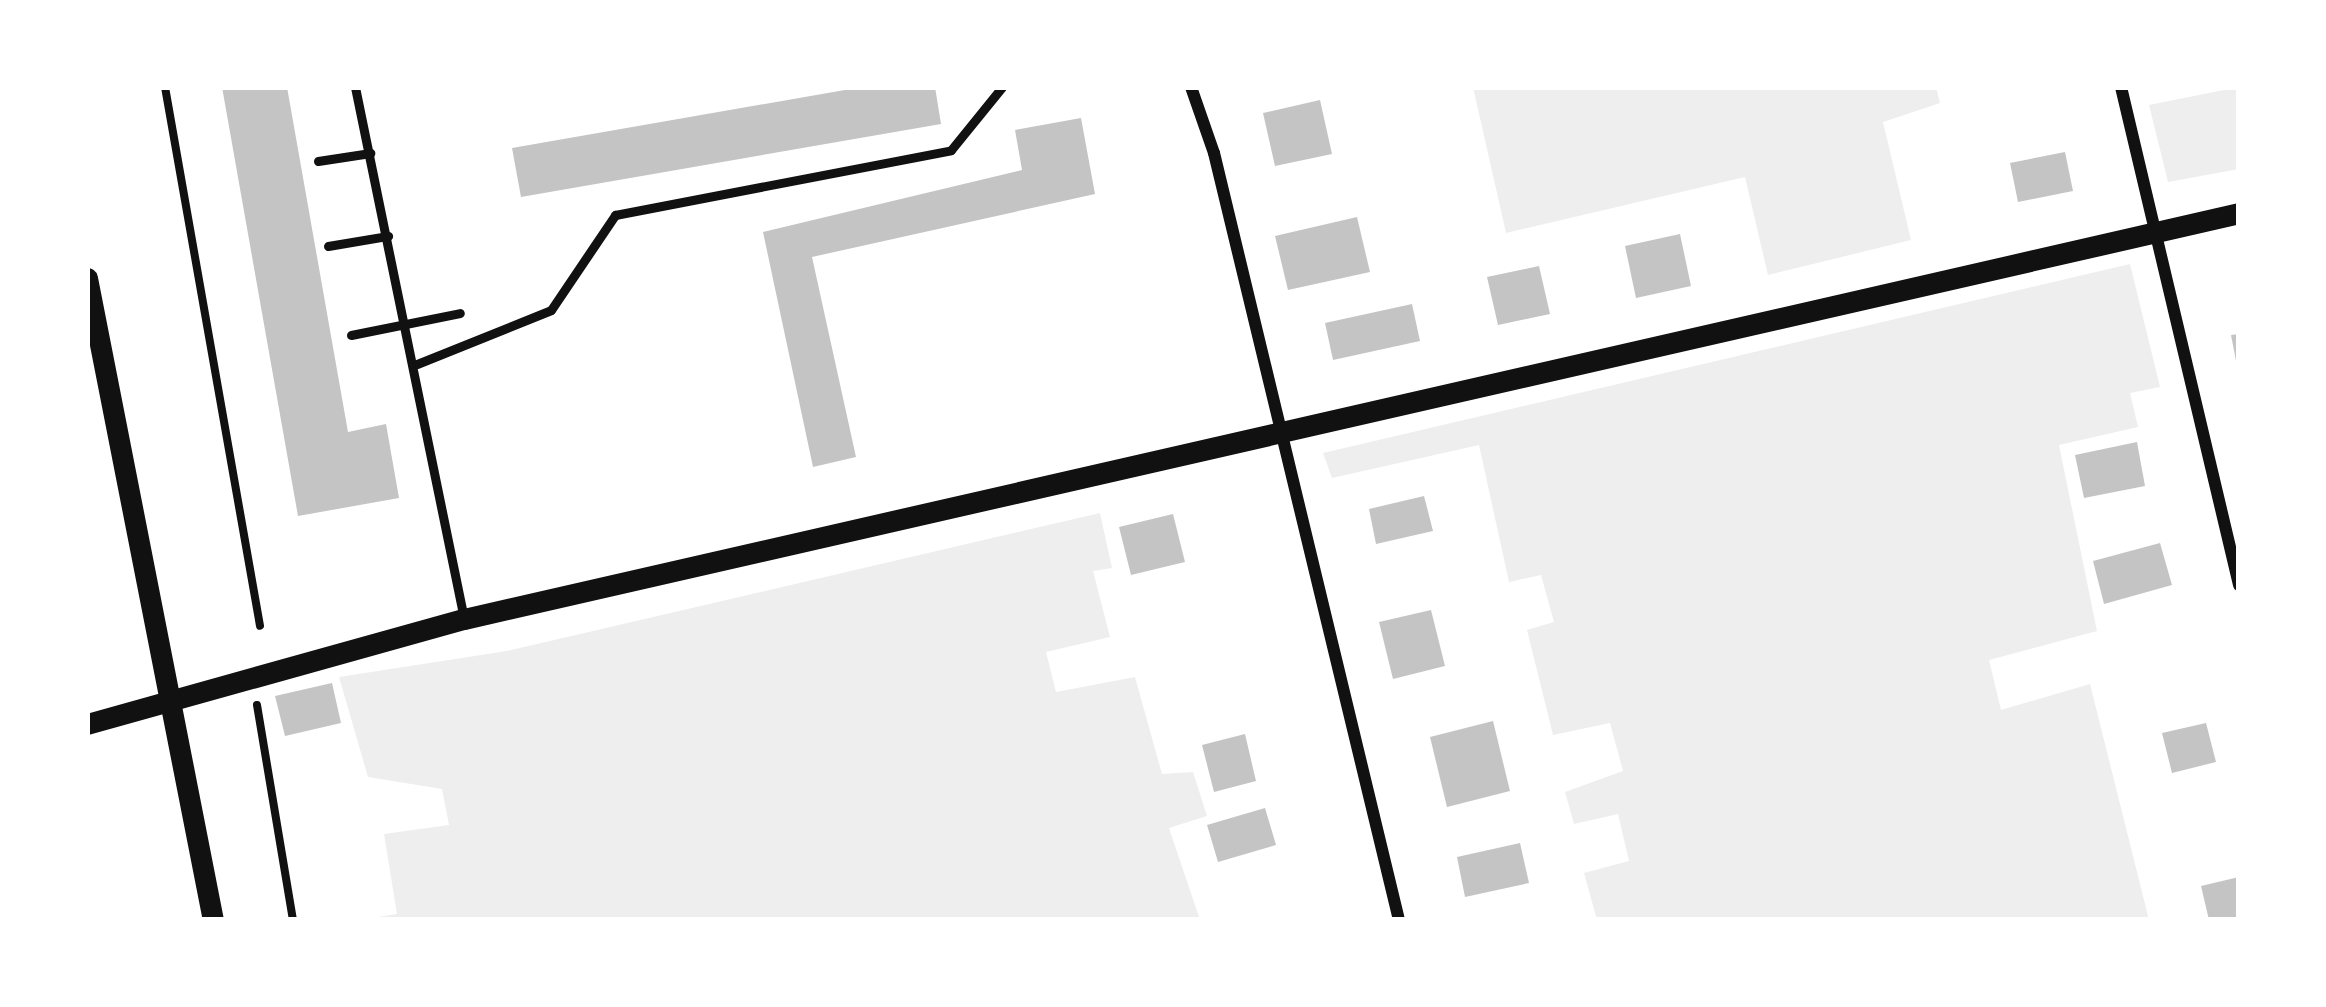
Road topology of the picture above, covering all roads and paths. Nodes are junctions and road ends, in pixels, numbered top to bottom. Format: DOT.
graph roads {
  1 [pos="165,87"];
  2 [pos="355,87"];
  3 [pos="1002,87"];
  4 [pos="1191,87"];
  5 [pos="2121,87"];
  6 [pos="370,153"];
  7 [pos="318,161"];
  8 [pos="2239,213"];
  9 [pos="2150,230"];
  10 [pos="388,236"];
  11 [pos="328,246"];
  12 [pos="87,278"];
  13 [pos="460,313"];
  14 [pos="408,323"];
  15 [pos="350,335"];
  16 [pos="417,364"];
  17 [pos="1276,432"];
  18 [pos="2239,585"];
  19 [pos="464,619"];
  20 [pos="260,626"];
  21 [pos="170,696"];
  22 [pos="257,704"];
  23 [pos="87,724"];
  24 [pos="213,920"];
  25 [pos="293,920"];
  26 [pos="1399,920"];
  1 -- 20 [label="path"];
  2 -- 6 [label="lane"];
  3 -- 16 [label="lane"];
  4 -- 17 [label="street"];
  5 -- 9 [label="street"];
  6 -- 7 [label="lane"];
  6 -- 10 [label="lane"];
  8 -- 9 [label="street"];
  9 -- 17 [label="street"];
  9 -- 18 [label="street"];
  10 -- 11 [label="lane"];
  10 -- 14 [label="lane"];
  12 -- 21 [label="street"];
  13 -- 14 [label="lane"];
  14 -- 15 [label="lane"];
  14 -- 16 [label="lane"];
  16 -- 19 [label="lane"];
  17 -- 19 [label="street"];
  17 -- 26 [label="street"];
  19 -- 21 [label="street"];
  21 -- 23 [label="street"];
  21 -- 24 [label="street"];
  22 -- 25 [label="path"];
}
